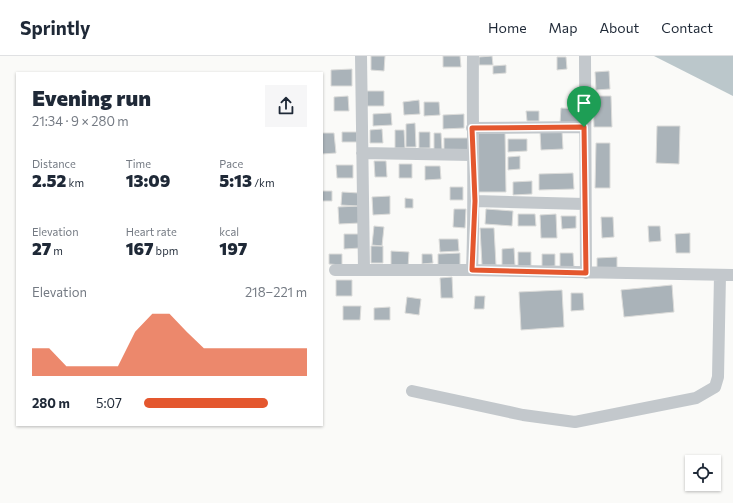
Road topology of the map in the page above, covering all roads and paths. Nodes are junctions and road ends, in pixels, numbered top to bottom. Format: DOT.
graph roads {
  1 [pos="360,56"];
  2 [pos="473,56"];
  3 [pos="585,56"];
  4 [pos="584,127"];
  5 [pos="472,128"];
  6 [pos="362,154"];
  7 [pos="472,155"];
  8 [pos="475,201"];
  9 [pos="584,204"];
  10 [pos="335,270"];
  11 [pos="364,270"];
  12 [pos="472,270"];
  13 [pos="586,273"];
  14 [pos="720,275"];
  15 [pos="733,275"];
  16 [pos="412,391"];
  1 -- 6 [label="street"];
  2 -- 5 [label="street"];
  3 -- 4 [label="street"];
  4 -- 5 [label="street"];
  4 -- 9 [label="street"];
  5 -- 7 [label="street"];
  6 -- 7 [label="street"];
  6 -- 11 [label="street"];
  7 -- 8 [label="street"];
  8 -- 9 [label="street"];
  8 -- 12 [label="street"];
  9 -- 13 [label="street"];
  10 -- 11 [label="street"];
  11 -- 12 [label="street"];
  12 -- 13 [label="street"];
  13 -- 14 [label="street"];
  14 -- 15 [label="street"];
  14 -- 16 [label="street"];
}
